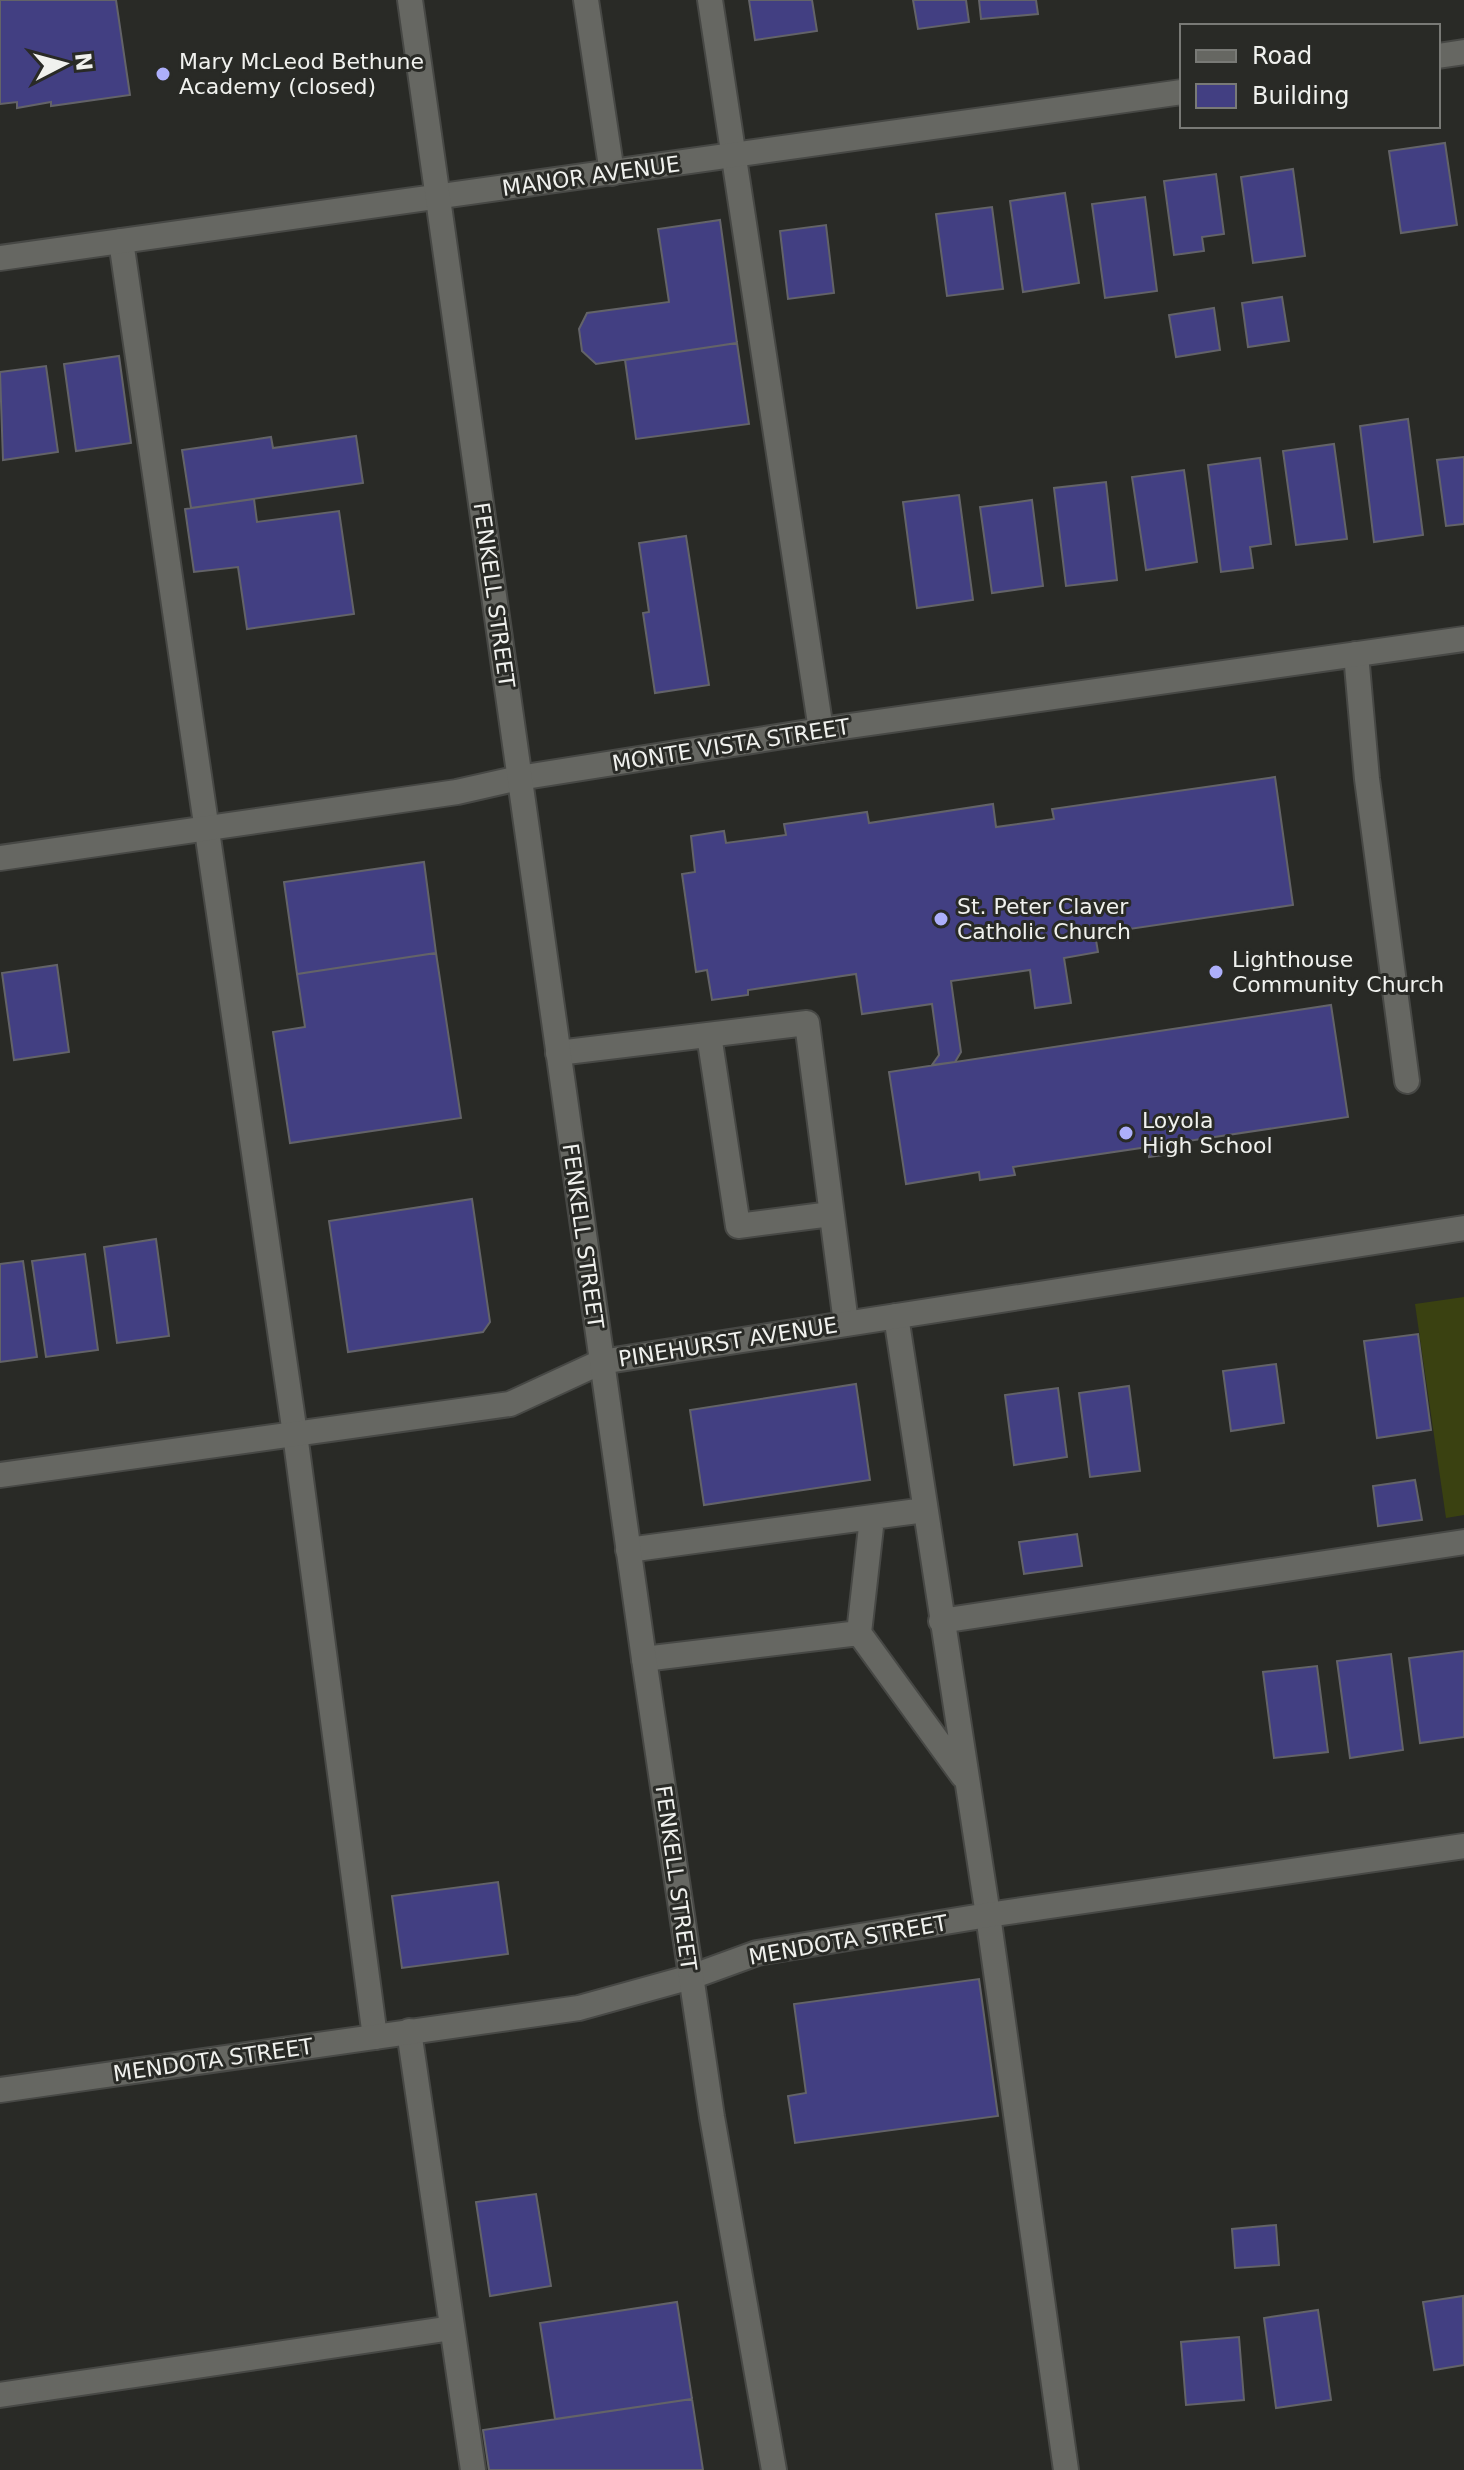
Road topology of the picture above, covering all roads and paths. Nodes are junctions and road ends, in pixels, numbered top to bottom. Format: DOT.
graph roads {
  1 [pos="410,0"];
  2 [pos="586,0"];
  3 [pos="710,0"];
  4 [pos="1464,52"];
  5 [pos="1440,56"];
  6 [pos="1180,92"];
  7 [pos="732,156"];
  8 [pos="612,173"];
  9 [pos="438,197"];
  10 [pos="121,241"];
  11 [pos="0,258"];
  12 [pos="1464,639"];
  13 [pos="1356,654"];
  14 [pos="821,730"];
  15 [pos="519,778"];
  16 [pos="208,828"];
  17 [pos="0,858"];
  18 [pos="709,1035"];
  19 [pos="558,1053"];
  20 [pos="1407,1081"];
  21 [pos="831,1214"];
  22 [pos="1464,1228"];
  23 [pos="896,1316"];
  24 [pos="846,1323"];
  25 [pos="601,1362"];
  26 [pos="295,1434"];
  27 [pos="0,1475"];
  28 [pos="925,1510"];
  29 [pos="872,1518"];
  30 [pos="1464,1542"];
  31 [pos="628,1550"];
  32 [pos="941,1621"];
  33 [pos="859,1633"];
  34 [pos="644,1659"];
  35 [pos="967,1782"];
  36 [pos="1464,1846"];
  37 [pos="988,1915"];
  38 [pos="691,1977"];
  39 [pos="409,2031"];
  40 [pos="375,2037"];
  41 [pos="0,2090"];
  42 [pos="452,2328"];
  43 [pos="0,2395"];
  44 [pos="473,2470"];
  45 [pos="774,2470"];
  46 [pos="1066,2470"];
  1 -- 9 [label="street, FENKELL STREET"];
  2 -- 8 [label="street"];
  3 -- 7 [label="street"];
  4 -- 5 [label="street"];
  6 -- 7 [label="street, MANOR AVENUE"];
  7 -- 8 [label="street, MANOR AVENUE"];
  7 -- 14 [label="street"];
  8 -- 9 [label="street, MANOR AVENUE"];
  9 -- 10 [label="street, MANOR AVENUE"];
  9 -- 15 [label="street, FENKELL STREET"];
  10 -- 11 [label="street, MANOR AVENUE"];
  10 -- 16 [label="street"];
  12 -- 13 [label="street, MONTE VISTA STREET"];
  13 -- 14 [label="street, MONTE VISTA STREET"];
  13 -- 20 [label="street"];
  14 -- 15 [label="street, MONTE VISTA STREET"];
  15 -- 16 [label="street, MONTE VISTA STREET"];
  15 -- 19 [label="street, FENKELL STREET"];
  16 -- 17 [label="street, MONTE VISTA STREET"];
  16 -- 26 [label="street"];
  18 -- 19 [label="street"];
  18 -- 21 [label="street"];
  18 -- 21 [label="street"];
  19 -- 25 [label="street, FENKELL STREET"];
  21 -- 24 [label="street"];
  22 -- 23 [label="street, PINEHURST AVENUE"];
  23 -- 24 [label="street, PINEHURST AVENUE"];
  23 -- 28 [label="street"];
  24 -- 25 [label="street, PINEHURST AVENUE"];
  25 -- 26 [label="street, PINEHURST AVENUE"];
  25 -- 31 [label="street, FENKELL STREET"];
  26 -- 27 [label="street, PINEHURST AVENUE"];
  26 -- 40 [label="street"];
  28 -- 29 [label="street"];
  28 -- 32 [label="street"];
  29 -- 31 [label="street"];
  29 -- 33 [label="street"];
  30 -- 32 [label="street"];
  31 -- 34 [label="street, FENKELL STREET"];
  32 -- 35 [label="street"];
  33 -- 34 [label="street"];
  33 -- 35 [label="street"];
  34 -- 38 [label="street, FENKELL STREET"];
  35 -- 37 [label="street"];
  36 -- 37 [label="street, MENDOTA STREET"];
  37 -- 38 [label="street, MENDOTA STREET"];
  37 -- 46 [label="street"];
  38 -- 39 [label="street, MENDOTA STREET"];
  38 -- 45 [label="street, FENKELL STREET"];
  39 -- 40 [label="street, MENDOTA STREET"];
  39 -- 42 [label="street"];
  40 -- 41 [label="street, MENDOTA STREET"];
  42 -- 43 [label="street"];
  42 -- 44 [label="street"];
}
